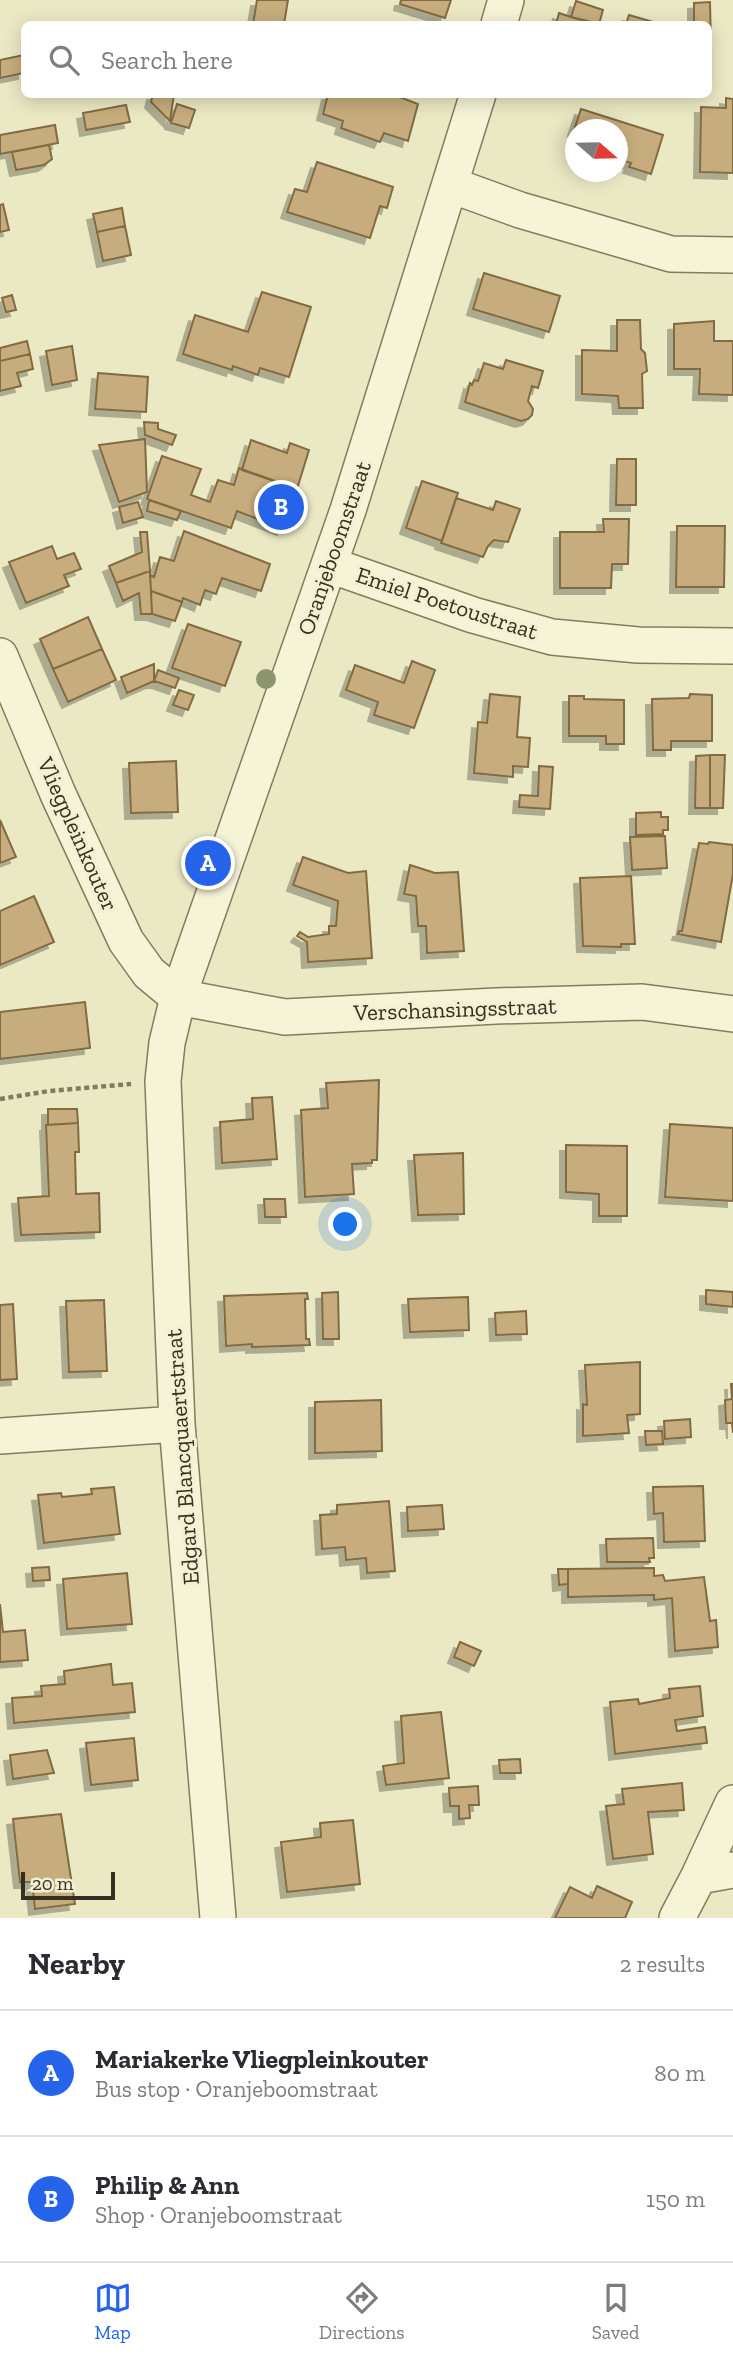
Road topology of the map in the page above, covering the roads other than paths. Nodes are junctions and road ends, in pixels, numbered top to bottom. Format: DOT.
graph roads {
  1 [pos="506,0"];
  2 [pos="500,21"];
  3 [pos="477,98"];
  4 [pos="452,186"];
  5 [pos="733,255"];
  6 [pos="330,565"];
  7 [pos="733,646"];
  8 [pos="0,656"];
  9 [pos="178,997"];
  10 [pos="733,1014"];
  11 [pos="177,1424"];
  12 [pos="0,1436"];
  13 [pos="733,1803"];
  14 [pos="733,1870"];
  15 [pos="699,1876"];
  16 [pos="218,1918"];
  17 [pos="677,1918"];
  1 -- 2 [label="street"];
  3 -- 4 [label="street, Oranjeboomstraat"];
  4 -- 5 [label="street"];
  4 -- 6 [label="street, Oranjeboomstraat"];
  6 -- 7 [label="street, Emiel Poetoustraat"];
  6 -- 9 [label="street, Oranjeboomstraat"];
  8 -- 9 [label="street, Vliegpleinkouter"];
  9 -- 10 [label="street, Verschansingsstraat"];
  9 -- 11 [label="street, Edgard Blancquaertstraat"];
  11 -- 12 [label="street"];
  11 -- 16 [label="street, Edgard Blancquaertstraat"];
  13 -- 15 [label="street"];
  14 -- 15 [label="street"];
  15 -- 17 [label="street"];
}
